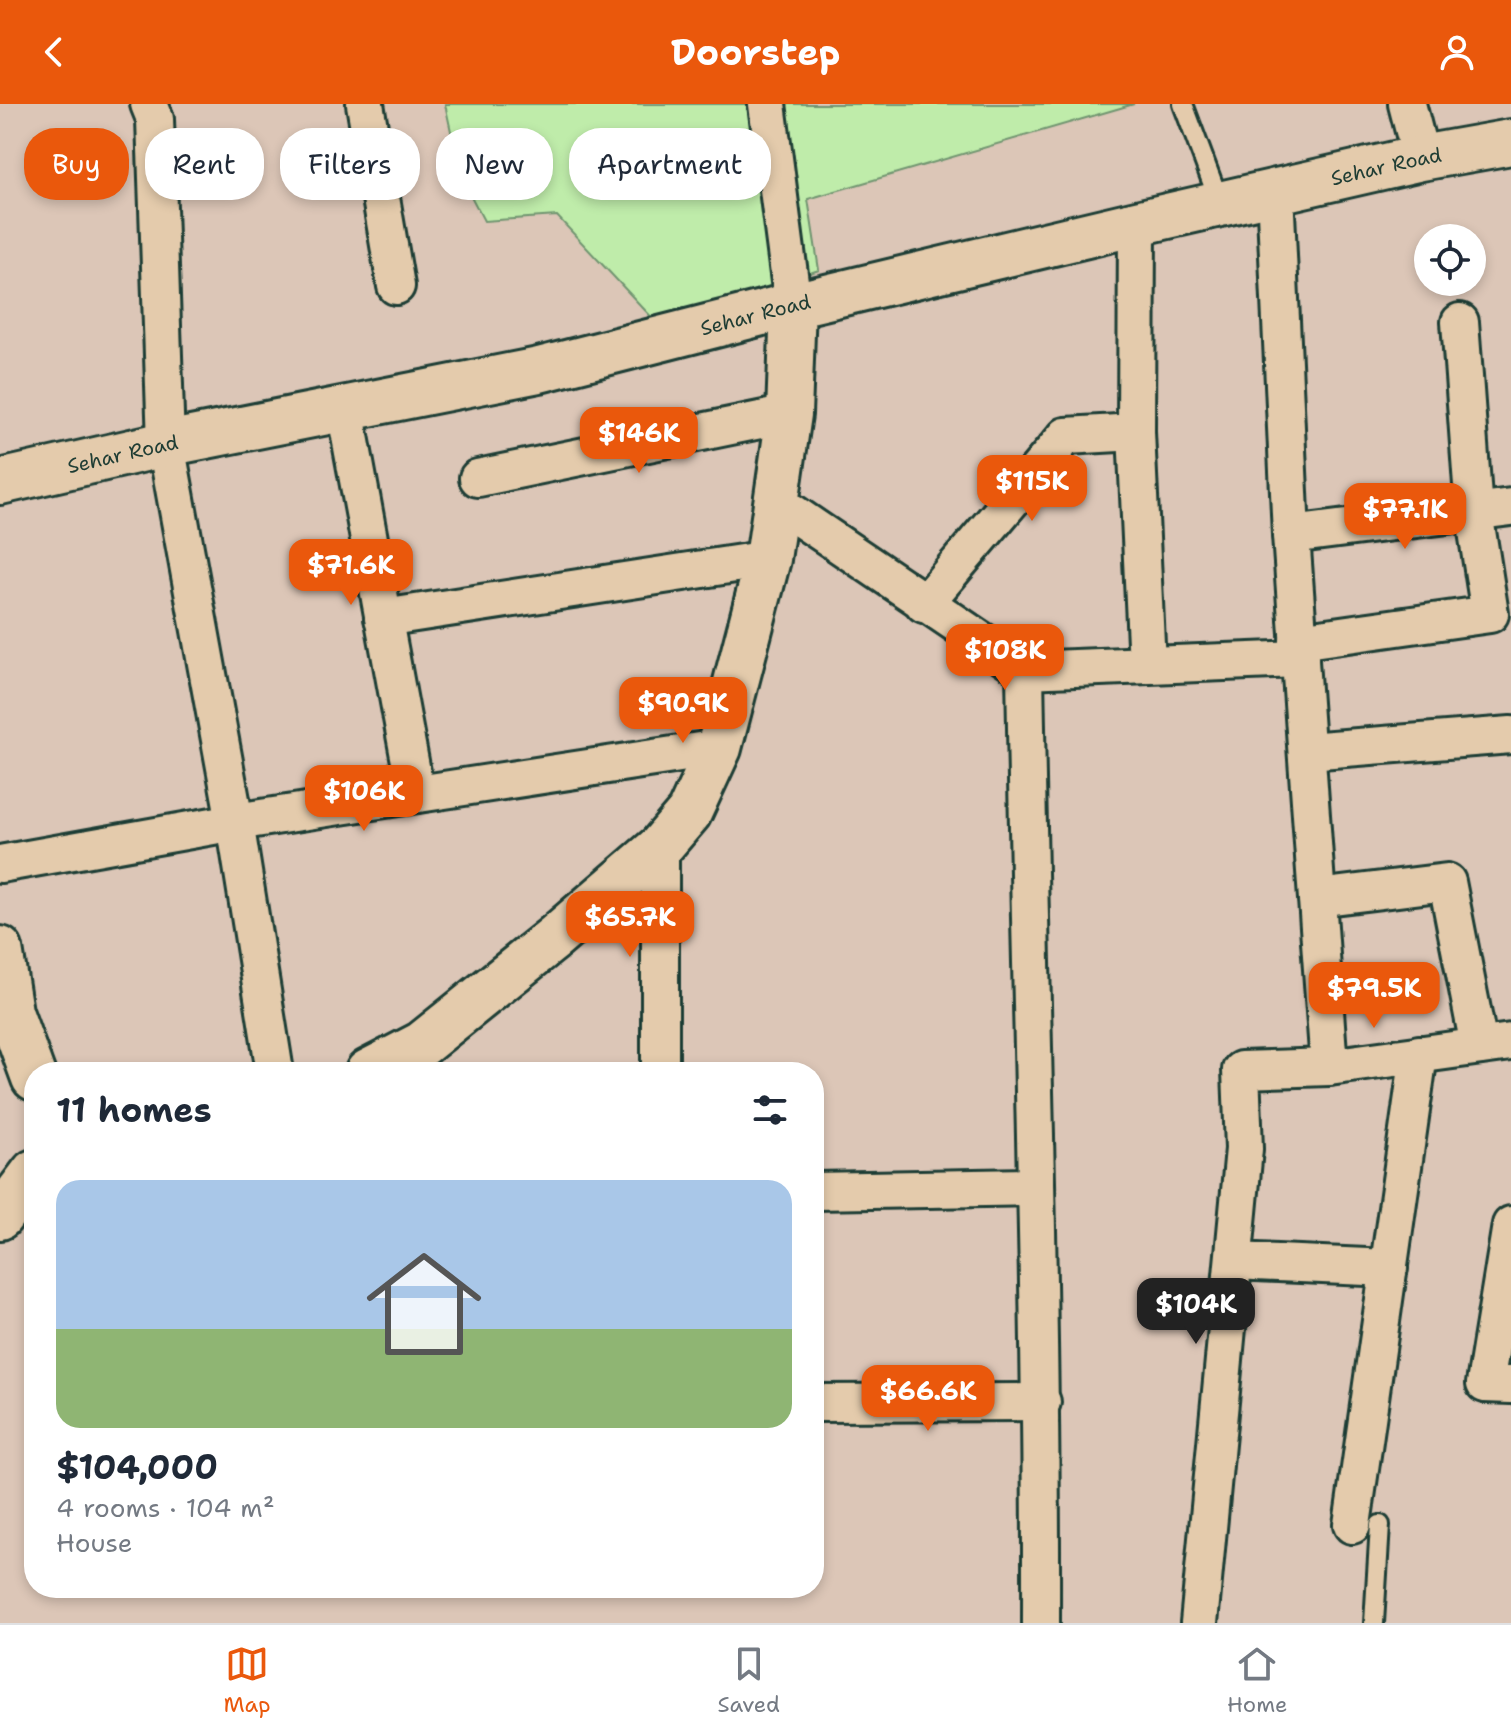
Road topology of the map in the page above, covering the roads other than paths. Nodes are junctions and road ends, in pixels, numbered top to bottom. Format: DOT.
graph roads {
  1 [pos="149,104"];
  2 [pos="365,104"];
  3 [pos="767,104"];
  4 [pos="1183,104"];
  5 [pos="1407,104"];
  6 [pos="1511,142"];
  7 [pos="1421,158"];
  8 [pos="1275,191"];
  9 [pos="1221,206"];
  10 [pos="1137,223"];
  11 [pos="396,286"];
  12 [pos="793,305"];
  13 [pos="1460,322"];
  14 [pos="345,409"];
  15 [pos="789,414"];
  16 [pos="1136,432"];
  17 [pos="166,444"];
  18 [pos="478,478"];
  19 [pos="0,482"];
  20 [pos="775,501"];
  21 [pos="1511,507"];
  22 [pos="1474,512"];
  23 [pos="1291,535"];
  24 [pos="768,559"];
  25 [pos="924,604"];
  26 [pos="383,618"];
  27 [pos="1299,650"];
  28 [pos="1147,665"];
  29 [pos="1025,670"];
  30 [pos="1511,735"];
  31 [pos="719,748"];
  32 [pos="1307,751"];
  33 [pos="416,794"];
  34 [pos="235,822"];
  35 [pos="660,847"];
  36 [pos="0,864"];
  37 [pos="1317,898"];
  38 [pos="0,949"];
  39 [pos="1495,1044"];
  40 [pos="1419,1054"];
  41 [pos="28,1062"];
  42 [pos="273,1062"];
  43 [pos="387,1062"];
  44 [pos="660,1062"];
  45 [pos="1329,1067"];
  46 [pos="24,1185"];
  47 [pos="1034,1187"];
  48 [pos="824,1191"];
  49 [pos="0,1217"];
  50 [pos="1511,1225"];
  51 [pos="1234,1261"];
  52 [pos="1389,1268"];
  53 [pos="1511,1385"];
  54 [pos="1042,1402"];
  55 [pos="824,1403"];
  56 [pos="1366,1525"];
  57 [pos="1041,1623"];
  58 [pos="1199,1623"];
  59 [pos="1374,1623"];
  1 -- 17 [label="street"];
  2 -- 11 [label="street"];
  3 -- 12 [label="street"];
  4 -- 9 [label="lane"];
  5 -- 7 [label="street"];
  6 -- 7 [label="street, Sehar Road"];
  7 -- 8 [label="street, Sehar Road"];
  8 -- 9 [label="street, Sehar Road"];
  8 -- 23 [label="street"];
  9 -- 10 [label="street, Sehar Road"];
  10 -- 12 [label="street, Sehar Road"];
  10 -- 16 [label="street"];
  12 -- 14 [label="street, Sehar Road"];
  12 -- 15 [label="street"];
  13 -- 22 [label="street"];
  14 -- 17 [label="street, Sehar Road"];
  14 -- 26 [label="street"];
  15 -- 18 [label="street"];
  15 -- 20 [label="street"];
  16 -- 25 [label="street"];
  16 -- 28 [label="street"];
  17 -- 19 [label="street, Sehar Road"];
  17 -- 34 [label="street"];
  20 -- 24 [label="street"];
  20 -- 25 [label="street"];
  21 -- 22 [label="street"];
  22 -- 23 [label="street"];
  22 -- 27 [label="street"];
  23 -- 27 [label="street"];
  24 -- 26 [label="street"];
  24 -- 31 [label="street"];
  25 -- 29 [label="street"];
  26 -- 33 [label="street"];
  27 -- 28 [label="street"];
  27 -- 32 [label="street"];
  28 -- 29 [label="street"];
  29 -- 47 [label="street"];
  30 -- 32 [label="street"];
  31 -- 33 [label="street"];
  31 -- 35 [label="street"];
  32 -- 37 [label="street"];
  33 -- 34 [label="street"];
  34 -- 36 [label="street"];
  34 -- 42 [label="street"];
  35 -- 43 [label="street"];
  35 -- 44 [label="street"];
  37 -- 39 [label="street"];
  37 -- 45 [label="street"];
  38 -- 41 [label="street"];
  39 -- 40 [label="street"];
  40 -- 45 [label="street"];
  40 -- 52 [label="street"];
  45 -- 51 [label="street"];
  46 -- 49 [label="street"];
  47 -- 48 [label="street"];
  47 -- 54 [label="street"];
  50 -- 53 [label="street"];
  51 -- 52 [label="street"];
  51 -- 58 [label="street"];
  52 -- 56 [label="street"];
  54 -- 55 [label="street"];
  54 -- 57 [label="street"];
  56 -- 59 [label="lane"];
}
